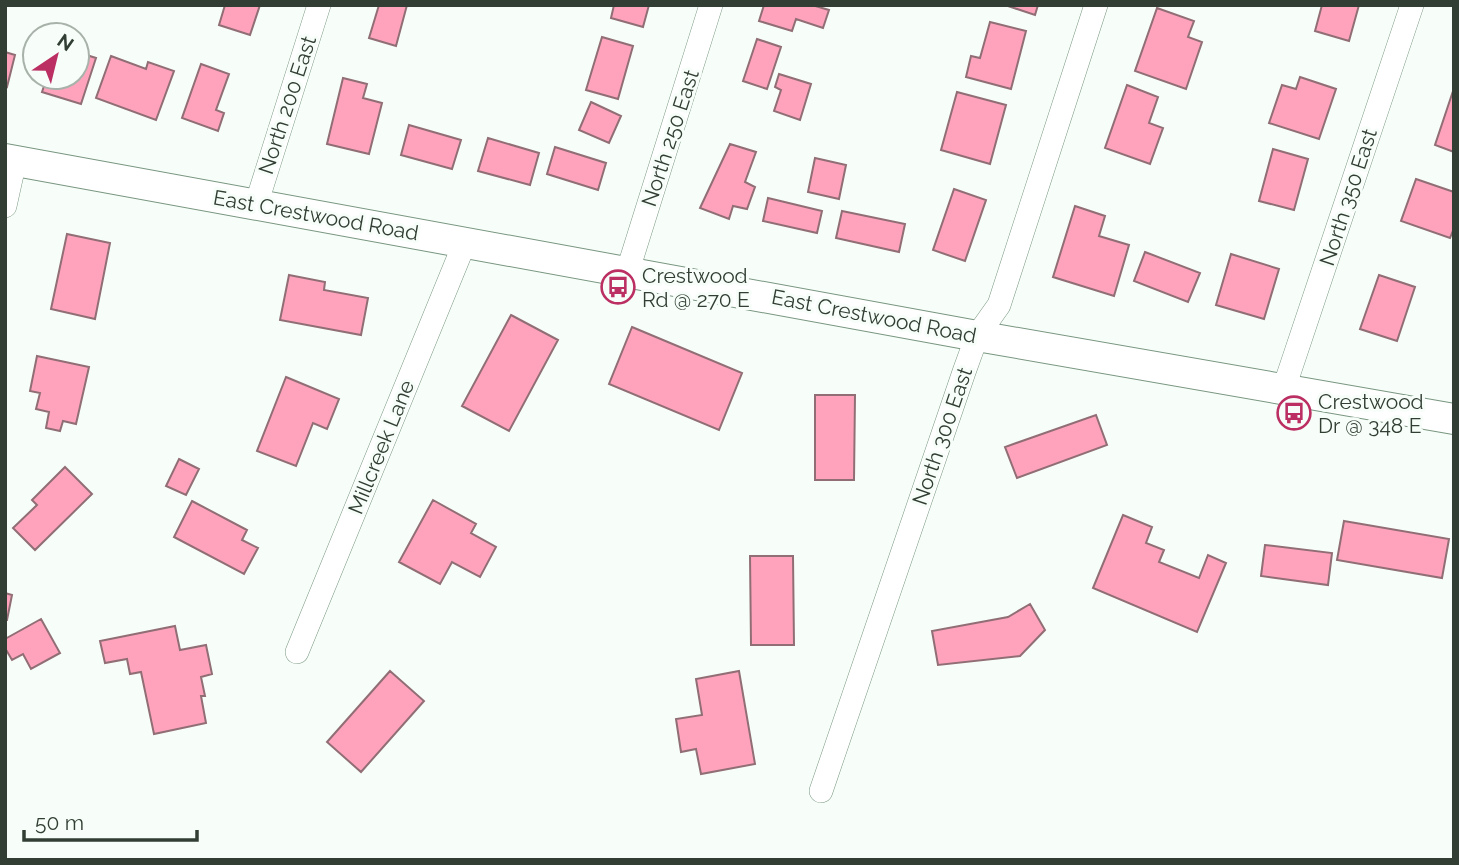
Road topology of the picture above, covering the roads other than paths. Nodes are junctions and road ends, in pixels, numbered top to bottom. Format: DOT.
graph roads {
  1 [pos="319,5"];
  2 [pos="712,5"];
  3 [pos="1096,5"];
  4 [pos="1412,5"];
  5 [pos="10,160"];
  6 [pos="256,205"];
  7 [pos="5,206"];
  8 [pos="465,242"];
  9 [pos="628,271"];
  10 [pos="977,336"];
  11 [pos="1284,388"];
  12 [pos="1454,419"];
  13 [pos="297,652"];
  14 [pos="821,791"];
  1 -- 6 [label="street, North 200 East"];
  2 -- 9 [label="street, North 250 East"];
  3 -- 10 [label="street, North 300 East"];
  4 -- 11 [label="street, North 350 East"];
  5 -- 6 [label="street, East Crestwood Road"];
  5 -- 7 [label="street"];
  6 -- 8 [label="street, East Crestwood Road"];
  8 -- 9 [label="street, East Crestwood Road"];
  8 -- 13 [label="street, Millcreek Lane"];
  9 -- 10 [label="street, East Crestwood Road"];
  10 -- 11 [label="street, East Crestwood Road"];
  10 -- 14 [label="street, North 300 East"];
  11 -- 12 [label="street, East Crestwood Road"];
}
